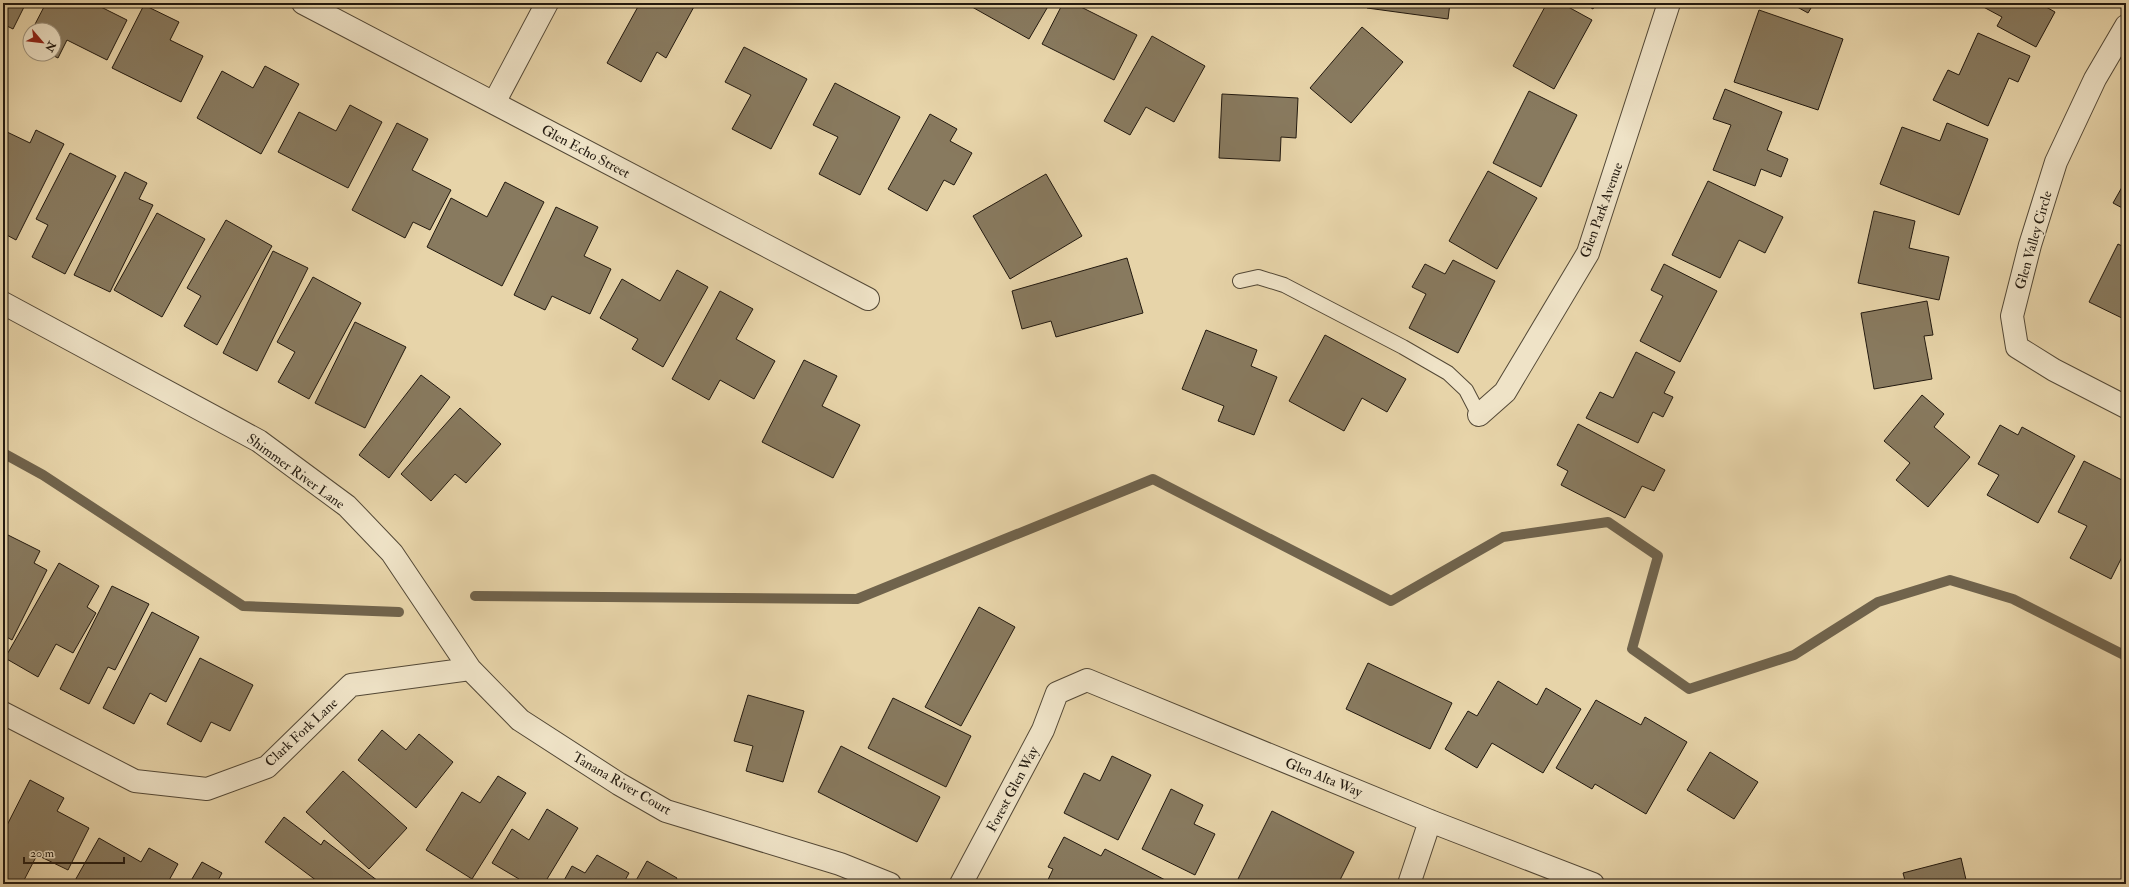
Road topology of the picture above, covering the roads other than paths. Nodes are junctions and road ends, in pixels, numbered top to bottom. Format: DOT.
graph roads {
  1 [pos="303,3"];
  2 [pos="547,3"];
  3 [pos="1669,3"];
  4 [pos="2126,26"];
  5 [pos="494,103"];
  6 [pos="1240,281"];
  7 [pos="868,299"];
  8 [pos="3,304"];
  9 [pos="2126,407"];
  10 [pos="1479,415"];
  11 [pos="470,669"];
  12 [pos="1057,693"];
  13 [pos="3,713"];
  14 [pos="1430,821"];
  15 [pos="890,884"];
  16 [pos="961,884"];
  17 [pos="1409,884"];
  18 [pos="1593,884"];
  1 -- 5 [label="street, Glen Echo Street"];
  2 -- 5 [label="street"];
  3 -- 10 [label="street, Glen Park Avenue"];
  4 -- 9 [label="street, Glen Valley Circle"];
  5 -- 7 [label="street, Glen Echo Street"];
  6 -- 10 [label="lane"];
  8 -- 11 [label="street, Shimmer River Lane"];
  11 -- 13 [label="street, Clark Fork Lane"];
  11 -- 15 [label="street, Tanana River Court"];
  12 -- 14 [label="street, Glen Alta Way"];
  12 -- 16 [label="street, Forest Glen Way"];
  14 -- 17 [label="street"];
  14 -- 18 [label="street, Glen Alta Way"];
}
